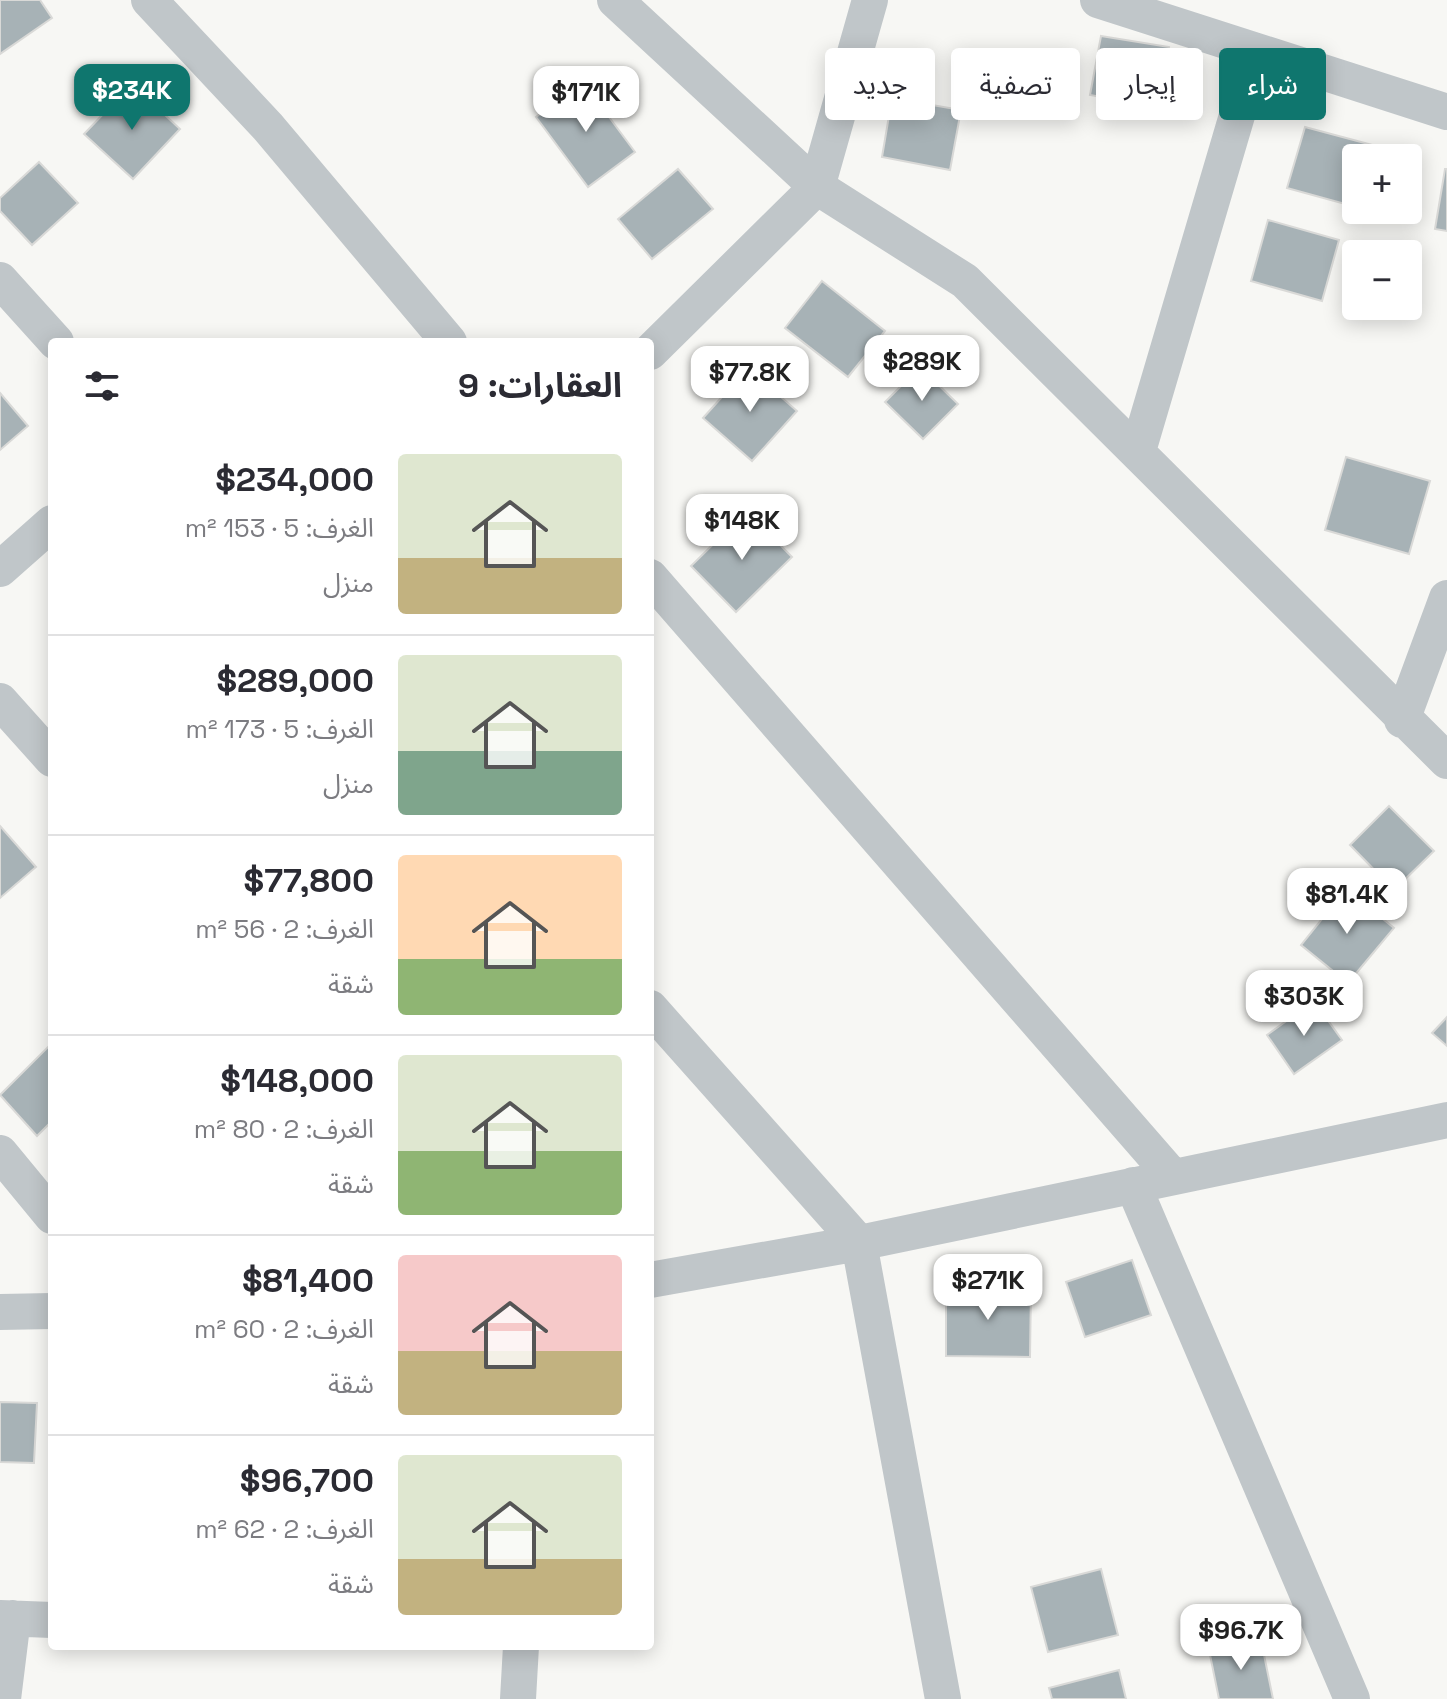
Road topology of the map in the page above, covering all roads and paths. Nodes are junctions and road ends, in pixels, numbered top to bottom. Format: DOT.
graph roads {
  1 [pos="149,0"];
  2 [pos="615,0"];
  3 [pos="870,0"];
  4 [pos="1098,0"];
  5 [pos="1247,48"];
  6 [pos="1326,73"];
  7 [pos="1447,112"];
  8 [pos="1236,120"];
  9 [pos="817,187"];
  10 [pos="0,280"];
  11 [pos="52,338"];
  12 [pos="446,338"];
  13 [pos="654,348"];
  14 [pos="1138,451"];
  15 [pos="48,527"];
  16 [pos="0,569"];
  17 [pos="654,582"];
  18 [pos="1447,598"];
  19 [pos="0,701"];
  20 [pos="1402,720"];
  21 [pos="48,755"];
  22 [pos="1447,761"];
  23 [pos="654,1012"];
  24 [pos="1447,1120"];
  25 [pos="0,1153"];
  26 [pos="1173,1177"];
  27 [pos="1133,1185"];
  28 [pos="48,1211"];
  29 [pos="859,1243"];
  30 [pos="654,1279"];
  31 [pos="48,1311"];
  32 [pos="0,1312"];
  33 [pos="6,1618"];
  34 [pos="48,1620"];
  35 [pos="521,1650"];
  36 [pos="3,1699"];
  37 [pos="518,1699"];
  38 [pos="943,1699"];
  39 [pos="1352,1699"];
  1 -- 12 [label="street"];
  2 -- 9 [label="street"];
  3 -- 9 [label="street"];
  4 -- 5 [label="street"];
  6 -- 7 [label="street"];
  8 -- 14 [label="street"];
  9 -- 13 [label="street"];
  9 -- 14 [label="street"];
  10 -- 11 [label="street"];
  14 -- 20 [label="street"];
  15 -- 16 [label="street"];
  17 -- 26 [label="street"];
  18 -- 20 [label="street"];
  19 -- 21 [label="street"];
  20 -- 22 [label="street"];
  23 -- 29 [label="street"];
  24 -- 26 [label="street"];
  25 -- 28 [label="street"];
  26 -- 27 [label="street"];
  27 -- 29 [label="street"];
  27 -- 39 [label="street"];
  29 -- 30 [label="street"];
  29 -- 38 [label="street"];
  31 -- 32 [label="street"];
  33 -- 34 [label="street"];
  33 -- 36 [label="street"];
  35 -- 37 [label="street"];
}
